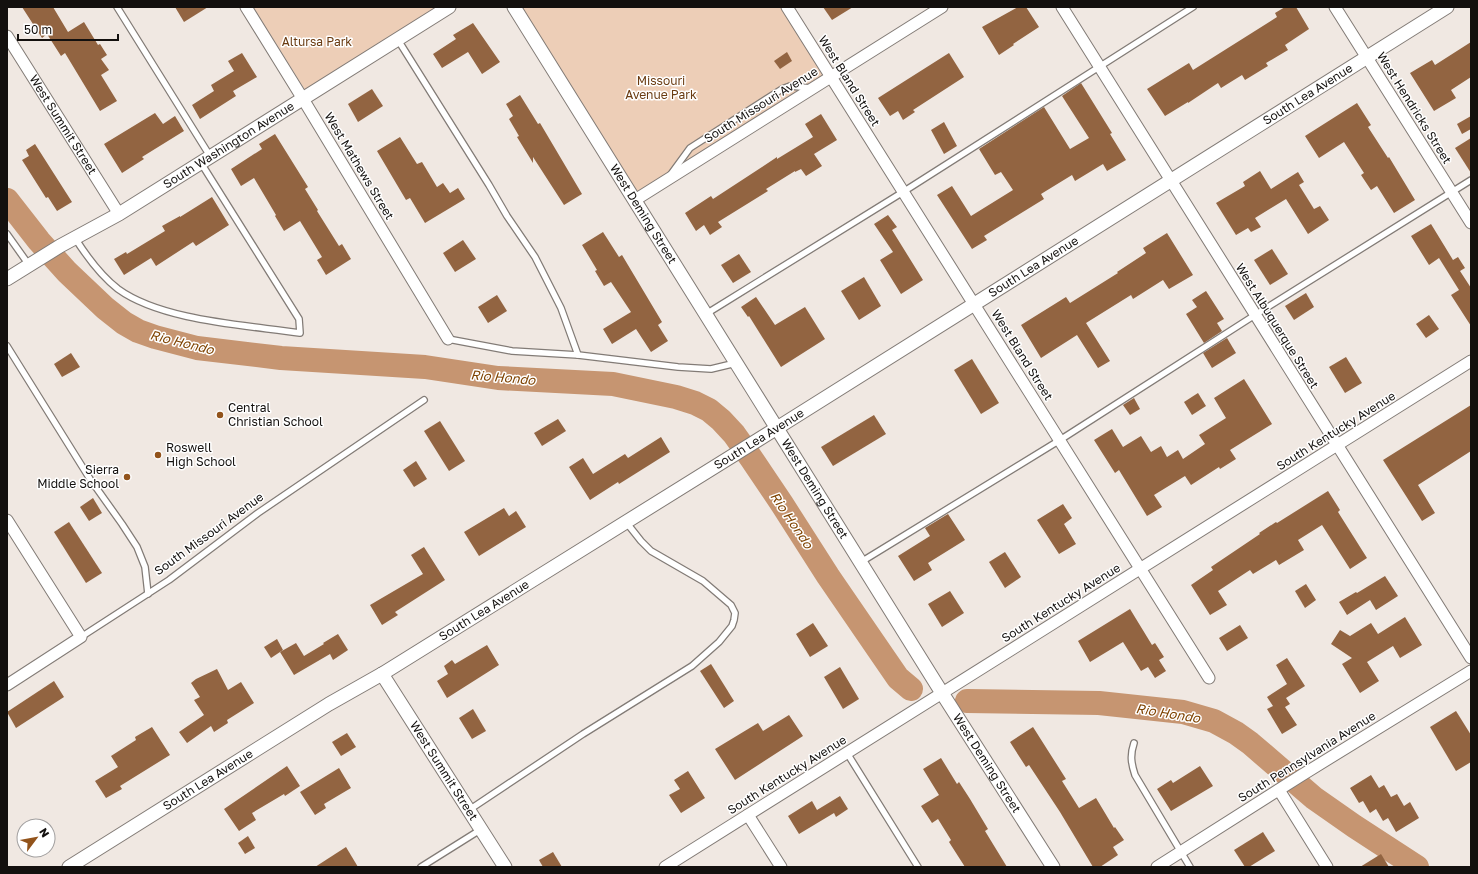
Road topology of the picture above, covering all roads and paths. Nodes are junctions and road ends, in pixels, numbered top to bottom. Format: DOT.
graph roads {
  1 [pos="117,7"];
  2 [pos="246,7"];
  3 [pos="449,7"];
  4 [pos="514,7"];
  5 [pos="786,7"];
  6 [pos="942,7"];
  7 [pos="1062,7"];
  8 [pos="1193,7"];
  9 [pos="1335,7"];
  10 [pos="1447,7"];
  11 [pos="7,36"];
  12 [pos="398,39"];
  13 [pos="1367,58"];
  14 [pos="1099,67"];
  15 [pos="831,77"];
  16 [pos="813,88"];
  17 [pos="303,99"];
  18 [pos="206,160"];
  19 [pos="668,180"];
  20 [pos="1471,180"];
  21 [pos="1171,181"];
  22 [pos="903,192"];
  23 [pos="1452,192"];
  24 [pos="635,200"];
  25 [pos="119,214"];
  26 [pos="1471,223"];
  27 [pos="7,234"];
  28 [pos="75,238"];
  29 [pos="29,265"];
  30 [pos="7,279"];
  31 [pos="974,305"];
  32 [pos="706,314"];
  33 [pos="1255,315"];
  34 [pos="448,339"];
  35 [pos="7,346"];
  36 [pos="578,355"];
  37 [pos="1471,361"];
  38 [pos="736,362"];
  39 [pos="424,400"];
  40 [pos="777,428"];
  41 [pos="1060,440"];
  42 [pos="1338,446"];
  43 [pos="7,520"];
  44 [pos="626,522"];
  45 [pos="861,562"];
  46 [pos="1141,568"];
  47 [pos="148,594"];
  48 [pos="81,637"];
  49 [pos="1471,658"];
  50 [pos="1471,671"];
  51 [pos="382,674"];
  52 [pos="1209,678"];
  53 [pos="7,685"];
  54 [pos="942,693"];
  55 [pos="1134,743"];
  56 [pos="847,753"];
  57 [pos="1279,790"];
  58 [pos="469,810"];
  59 [pos="748,815"];
  60 [pos="481,829"];
  61 [pos="1181,852"];
  62 [pos="69,867"];
  63 [pos="421,867"];
  64 [pos="505,867"];
  65 [pos="665,867"];
  66 [pos="781,867"];
  67 [pos="918,867"];
  68 [pos="1053,867"];
  69 [pos="1157,867"];
  70 [pos="1190,867"];
  71 [pos="1327,867"];
  1 -- 18 [label="lane"];
  2 -- 17 [label="street, West Mathews Street"];
  3 -- 12 [label="street, South Washington Avenue"];
  4 -- 24 [label="street, West Deming Street"];
  5 -- 15 [label="street, West Bland Street"];
  6 -- 15 [label="street, South Missouri Avenue"];
  7 -- 14 [label="street, West Albuquerque Street"];
  8 -- 14 [label="lane"];
  9 -- 13 [label="street, West Hendricks Street"];
  10 -- 13 [label="street, South Lea Avenue"];
  11 -- 25 [label="street, West Summit Street"];
  12 -- 17 [label="street, South Washington Avenue"];
  12 -- 36 [label="lane"];
  13 -- 21 [label="street, South Lea Avenue"];
  13 -- 23 [label="street, West Hendricks Street"];
  14 -- 21 [label="street, West Albuquerque Street"];
  14 -- 22 [label="lane"];
  15 -- 16 [label="street, South Missouri Avenue"];
  15 -- 22 [label="street, West Bland Street"];
  16 -- 19 [label="street, South Missouri Avenue"];
  16 -- 19 [label="lane"];
  17 -- 18 [label="street, South Washington Avenue"];
  17 -- 34 [label="street, West Mathews Street"];
  18 -- 25 [label="street, South Washington Avenue"];
  18 -- 28 [label="lane"];
  19 -- 24 [label="street, South Missouri Avenue"];
  20 -- 23 [label="lane"];
  21 -- 31 [label="street, South Lea Avenue"];
  21 -- 33 [label="street, West Albuquerque Street"];
  22 -- 31 [label="street, West Bland Street"];
  22 -- 32 [label="lane"];
  23 -- 26 [label="street, West Hendricks Street"];
  23 -- 33 [label="lane"];
  24 -- 32 [label="street, West Deming Street"];
  25 -- 28 [label="street, South Washington Avenue"];
  27 -- 29 [label="lane"];
  28 -- 29 [label="street, South Washington Avenue"];
  29 -- 30 [label="street, South Washington Avenue"];
  31 -- 40 [label="street, South Lea Avenue"];
  31 -- 41 [label="street, West Bland Street"];
  32 -- 38 [label="street, West Deming Street"];
  33 -- 41 [label="lane"];
  33 -- 42 [label="street, West Albuquerque Street"];
  34 -- 36 [label="lane"];
  35 -- 47 [label="lane"];
  36 -- 38 [label="lane"];
  37 -- 42 [label="street, South Kentucky Avenue"];
  38 -- 40 [label="street, West Deming Street"];
  39 -- 47 [label="lane, South Missouri Avenue"];
  40 -- 44 [label="street, South Lea Avenue"];
  40 -- 45 [label="street, West Deming Street"];
  41 -- 45 [label="lane"];
  41 -- 46 [label="street, West Bland Street"];
  42 -- 46 [label="street, South Kentucky Avenue"];
  42 -- 49 [label="street, West Albuquerque Street"];
  43 -- 48 [label="street"];
  44 -- 51 [label="street, South Lea Avenue"];
  44 -- 58 [label="lane"];
  45 -- 54 [label="street, West Deming Street"];
  46 -- 52 [label="street, West Bland Street"];
  46 -- 54 [label="street, South Kentucky Avenue"];
  47 -- 48 [label="lane, South Missouri Avenue"];
  48 -- 53 [label="street, South Missouri Avenue"];
  50 -- 57 [label="street, South Pennsylvania Avenue"];
  51 -- 58 [label="street, West Summit Street"];
  51 -- 62 [label="street, South Lea Avenue"];
  54 -- 56 [label="street, South Kentucky Avenue"];
  54 -- 68 [label="street, West Deming Street"];
  55 -- 61 [label="lane"];
  56 -- 59 [label="street, South Kentucky Avenue"];
  56 -- 67 [label="lane"];
  57 -- 61 [label="street, South Pennsylvania Avenue"];
  57 -- 71 [label="street"];
  58 -- 60 [label="street, West Summit Street"];
  59 -- 65 [label="street, South Kentucky Avenue"];
  59 -- 66 [label="street"];
  60 -- 63 [label="lane"];
  60 -- 64 [label="street, West Summit Street"];
  61 -- 69 [label="street, South Pennsylvania Avenue"];
  61 -- 70 [label="lane"];
}
